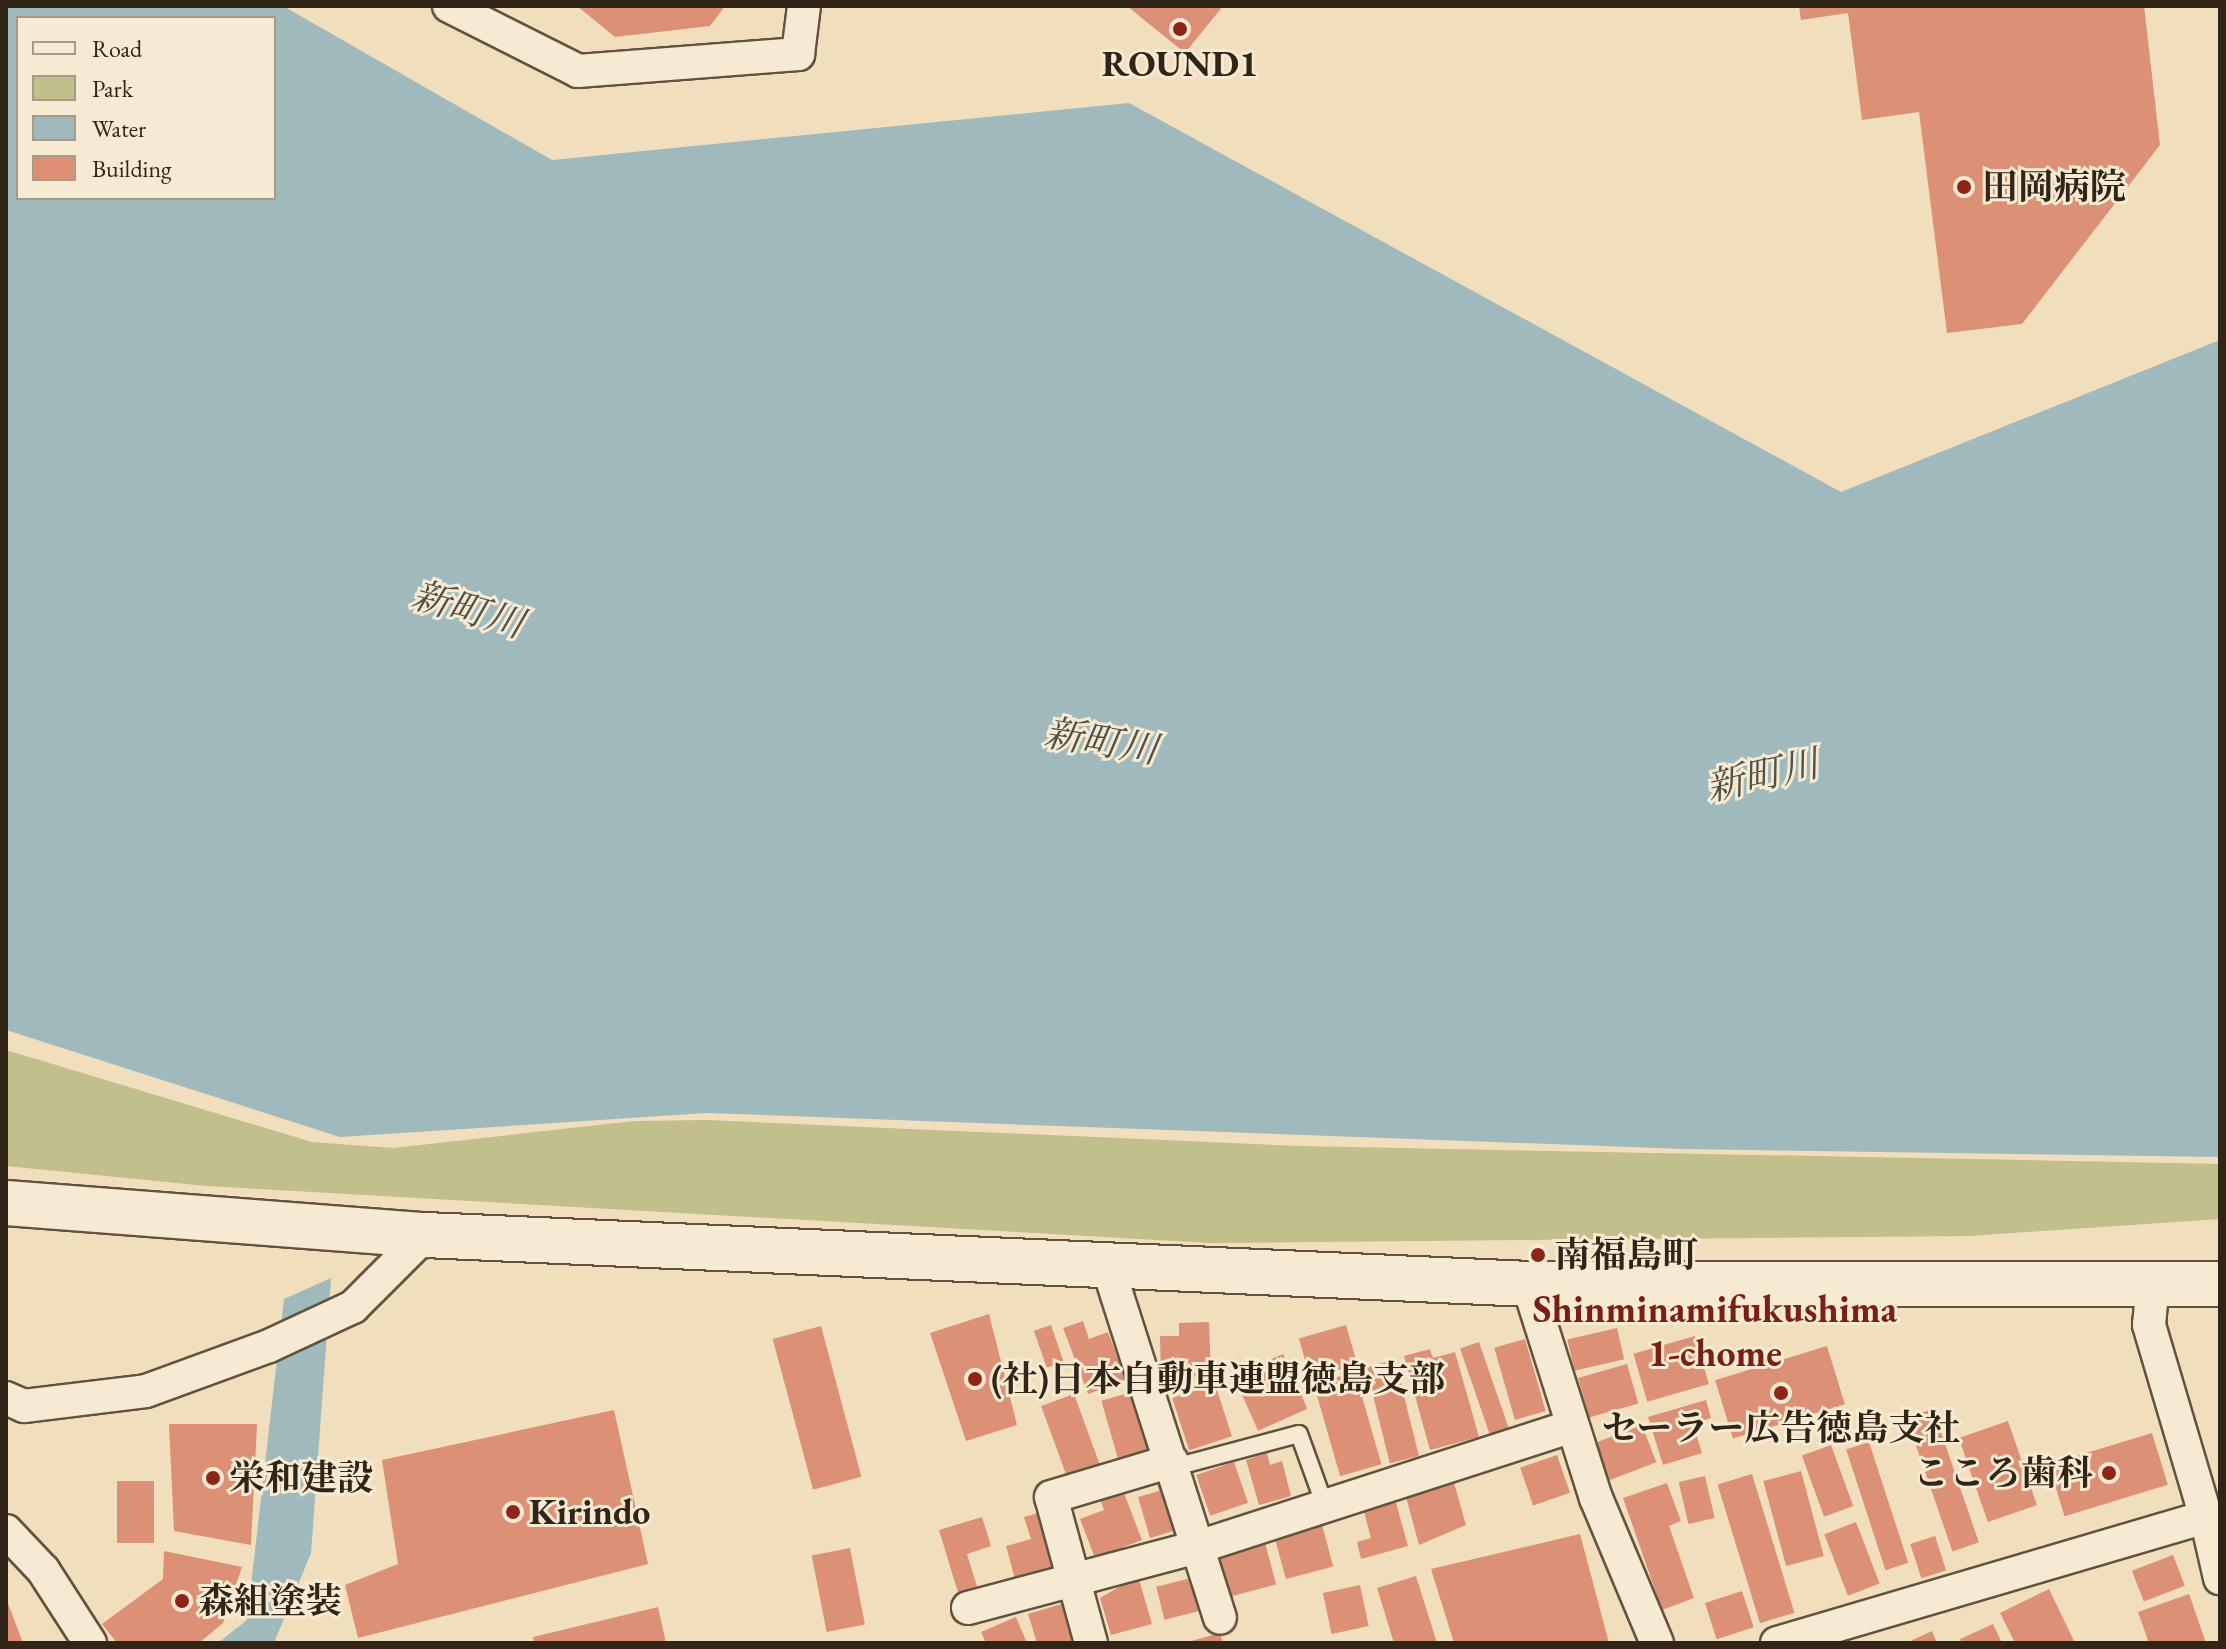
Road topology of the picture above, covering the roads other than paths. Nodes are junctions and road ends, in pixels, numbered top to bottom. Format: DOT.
graph roads {
  1 [pos="449,6"];
  2 [pos="804,6"];
  3 [pos="6,1203"];
  4 [pos="425,1235"];
  5 [pos="1108,1267"];
  6 [pos="2153,1282"];
  7 [pos="1528,1284"];
  8 [pos="2220,1284"];
  9 [pos="6,1398"];
  10 [pos="1572,1426"];
  11 [pos="1173,1464"];
  12 [pos="1325,1506"];
  13 [pos="2206,1517"];
  14 [pos="6,1531"];
  15 [pos="1201,1546"];
  16 [pos="2220,1578"];
  17 [pos="1073,1584"];
  18 [pos="968,1608"];
  19 [pos="1220,1618"];
  20 [pos="90,1643"];
  21 [pos="1091,1643"];
  22 [pos="1657,1643"];
  23 [pos="1777,1643"];
  1 -- 2 [label="street"];
  3 -- 4 [label="street"];
  4 -- 5 [label="street"];
  4 -- 9 [label="street"];
  5 -- 7 [label="street"];
  5 -- 11 [label="street"];
  6 -- 7 [label="street"];
  6 -- 8 [label="street"];
  6 -- 13 [label="street"];
  7 -- 10 [label="street"];
  10 -- 12 [label="street"];
  10 -- 22 [label="street"];
  11 -- 12 [label="lane"];
  11 -- 15 [label="street"];
  11 -- 17 [label="street"];
  12 -- 15 [label="street"];
  13 -- 16 [label="street"];
  13 -- 23 [label="street"];
  14 -- 20 [label="street"];
  15 -- 17 [label="street"];
  15 -- 19 [label="street"];
  17 -- 18 [label="street"];
  17 -- 21 [label="street"];
}
